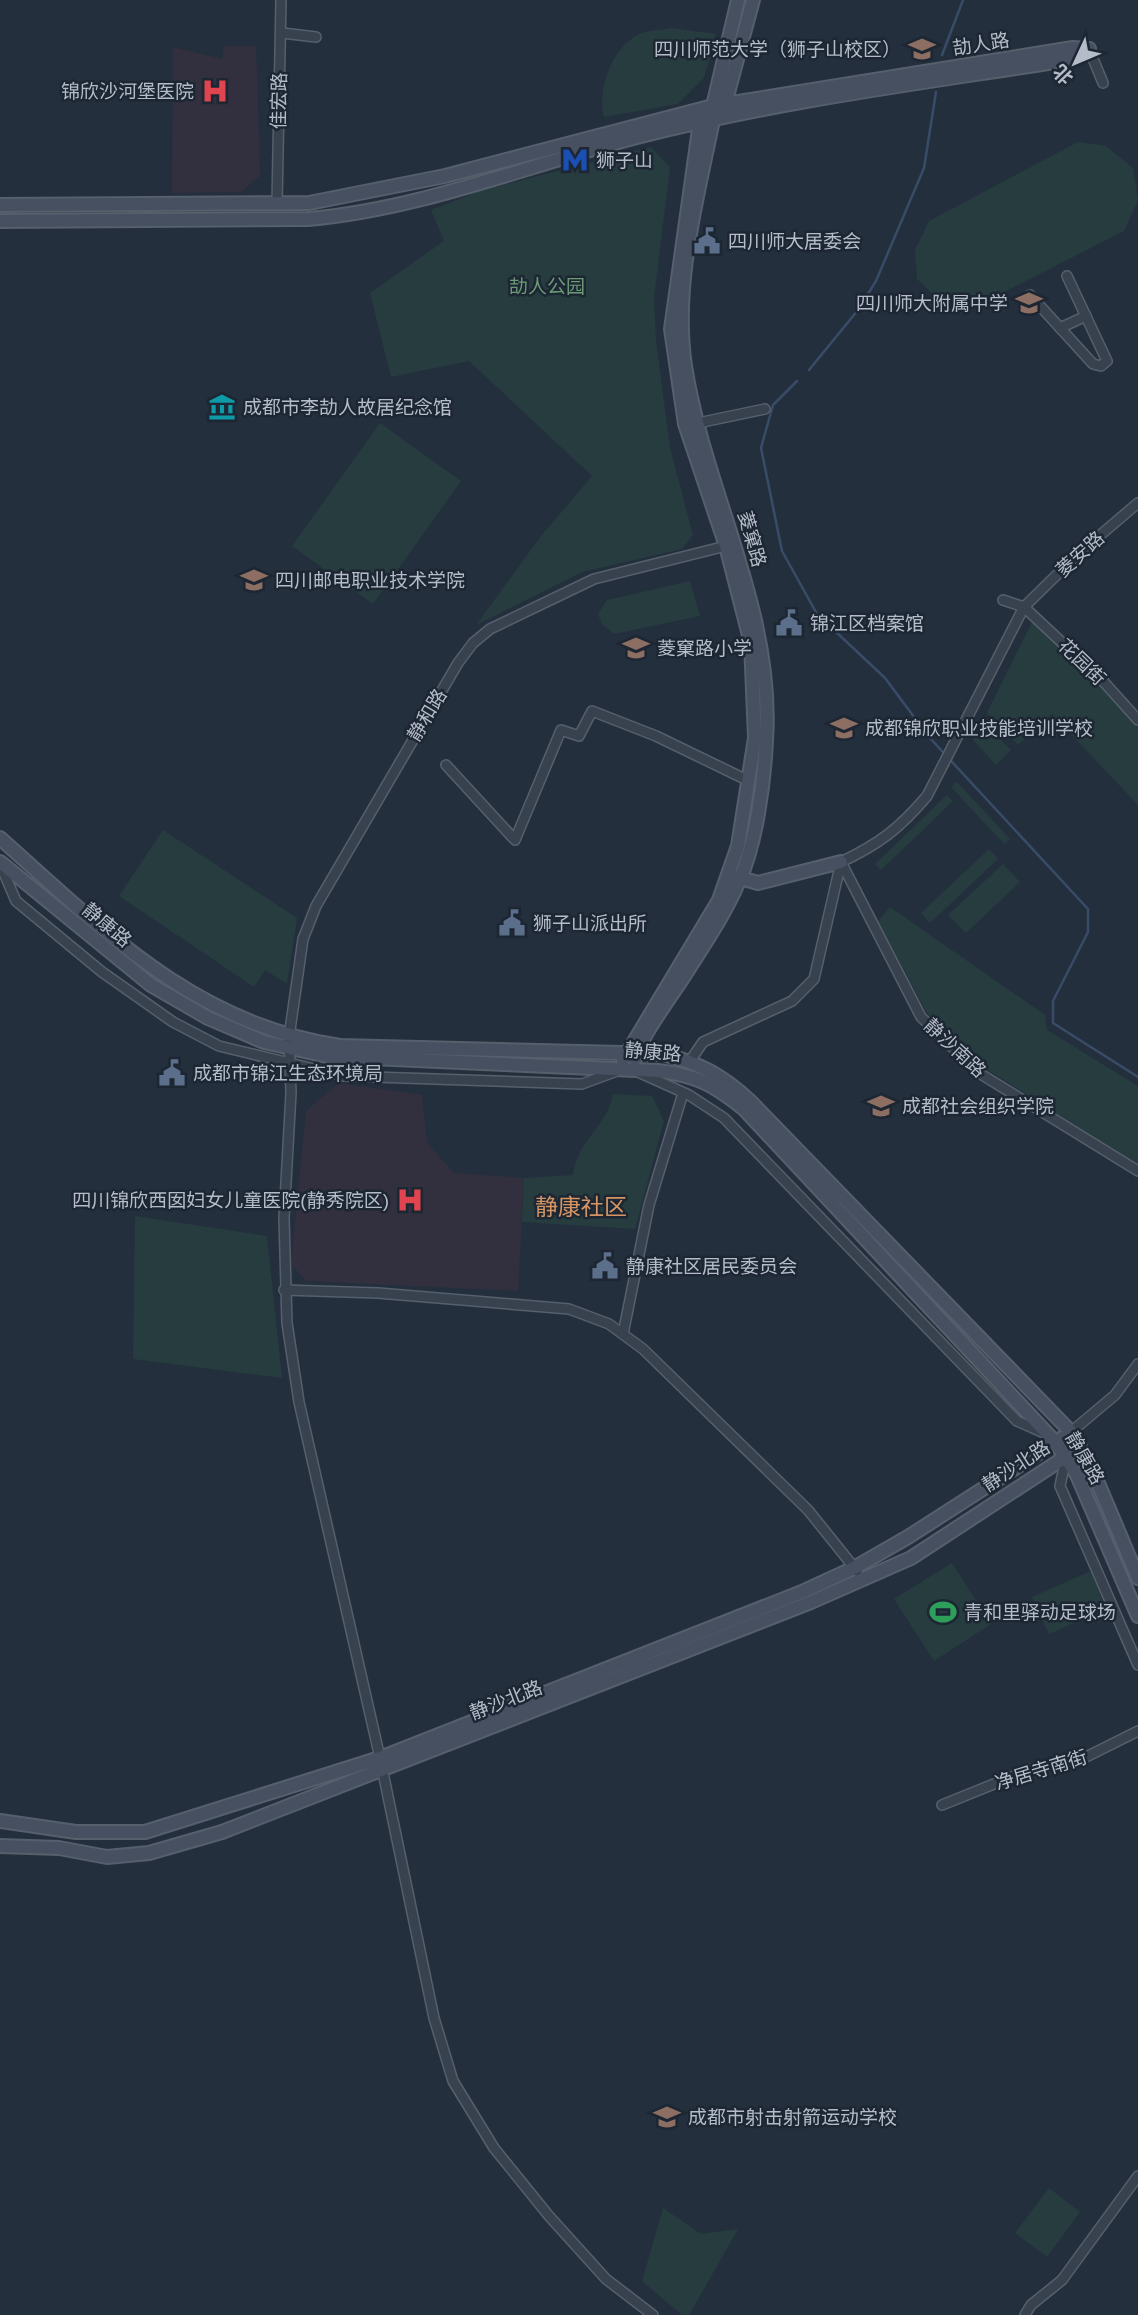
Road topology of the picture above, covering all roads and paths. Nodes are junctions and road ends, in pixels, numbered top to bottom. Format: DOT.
graph roads {
  1 [pos="281,0"];
  2 [pos="738,0"];
  3 [pos="753,0"];
  4 [pos="282,33"];
  5 [pos="316,37"];
  6 [pos="1089,49"];
  7 [pos="1103,83"];
  8 [pos="719,105"];
  9 [pos="713,120"];
  10 [pos="700,122"];
  11 [pos="277,203"];
  12 [pos="0,205"];
  13 [pos="0,221"];
  14 [pos="1067,276"];
  15 [pos="1030,295"];
  16 [pos="1086,316"];
  17 [pos="1060,328"];
  18 [pos="765,409"];
  19 [pos="698,423"];
  20 [pos="1138,503"];
  21 [pos="730,545"];
  22 [pos="1003,600"];
  23 [pos="1024,607"];
  24 [pos="1138,720"];
  25 [pos="446,765"];
  26 [pos="749,781"];
  27 [pos="0,838"];
  28 [pos="841,862"];
  29 [pos="0,863"];
  30 [pos="734,877"];
  31 [pos="289,1043"];
  32 [pos="630,1054"];
  33 [pos="690,1061"];
  34 [pos="290,1063"];
  35 [pos="626,1069"];
  36 [pos="684,1093"];
  37 [pos="1138,1171"];
  38 [pos="284,1290"];
  39 [pos="623,1334"];
  40 [pos="1138,1364"];
  41 [pos="1071,1432"];
  42 [pos="1052,1438"];
  43 [pos="1067,1457"];
  44 [pos="858,1573"];
  45 [pos="1138,1578"];
  46 [pos="1138,1616"];
  47 [pos="1138,1665"];
  48 [pos="1138,1731"];
  49 [pos="381,1764"];
  50 [pos="942,1805"];
  51 [pos="0,1821"];
  52 [pos="0,1846"];
  53 [pos="1138,2176"];
  54 [pos="653,2315"];
  55 [pos="1025,2315"];
  1 -- 4 [label="street, 佳宏路"];
  2 -- 8 [label="street, 菱窠路"];
  3 -- 8 [label="street, 菱窠路"];
  4 -- 5 [label="street"];
  4 -- 11 [label="street, 佳宏路"];
  6 -- 7 [label="street"];
  6 -- 8 [label="street, 劼人路"];
  6 -- 9 [label="street"];
  8 -- 9 [label="street, 菱窠路"];
  8 -- 10 [label="street, 菱窠路"];
  8 -- 11 [label="street, 劼人路"];
  9 -- 10 [label="street"];
  9 -- 19 [label="street, 菱窠路"];
  10 -- 13 [label="street"];
  10 -- 21 [label="street, 菱窠路"];
  11 -- 12 [label="street, 劼人路"];
  14 -- 16 [label="street"];
  15 -- 17 [label="street"];
  16 -- 17 [label="street"];
  16 -- 17 [label="street"];
  18 -- 19 [label="street"];
  19 -- 21 [label="street, 菱窠路"];
  20 -- 23 [label="street, 菱安路"];
  21 -- 26 [label="street, 菱窠路"];
  21 -- 30 [label="street, 菱窠路"];
  21 -- 31 [label="street, 静和路"];
  22 -- 23 [label="street"];
  23 -- 24 [label="street, 花园街"];
  23 -- 28 [label="street, 菱安路"];
  25 -- 26 [label="street"];
  26 -- 30 [label="street, 菱窠路"];
  27 -- 31 [label="street, 静康路"];
  28 -- 30 [label="street"];
  28 -- 33 [label="street"];
  28 -- 37 [label="street, 静沙南路"];
  29 -- 31 [label="street, 静康路"];
  29 -- 34 [label="street"];
  30 -- 32 [label="street, 菱窠路"];
  31 -- 32 [label="street, 静康路"];
  31 -- 34 [label="street, 静和路"];
  31 -- 35 [label="street, 静康路"];
  32 -- 33 [label="street, 静康路"];
  32 -- 35 [label="street, 菱窠路"];
  33 -- 41 [label="street, 静康路"];
  34 -- 35 [label="street"];
  34 -- 38 [label="street, 静和路"];
  35 -- 36 [label="street"];
  35 -- 42 [label="street, 静康路"];
  36 -- 39 [label="street"];
  36 -- 42 [label="street"];
  38 -- 39 [label="street"];
  38 -- 49 [label="street, 静和路"];
  39 -- 44 [label="street"];
  40 -- 41 [label="street"];
  41 -- 42 [label="street, 静沙北路"];
  41 -- 43 [label="street, 静沙北路"];
  41 -- 45 [label="street, 静康路"];
  42 -- 43 [label="street, 静康路"];
  42 -- 44 [label="street, 静沙北路"];
  43 -- 44 [label="street, 静沙北路"];
  43 -- 46 [label="street, 静康路"];
  43 -- 47 [label="street"];
  44 -- 49 [label="street, 静沙北路"];
  48 -- 50 [label="street, 净居寺南街"];
  49 -- 51 [label="street, 静沙北路"];
  49 -- 52 [label="street, 静沙北路"];
  49 -- 54 [label="street, 静和路"];
  53 -- 55 [label="street"];
}
